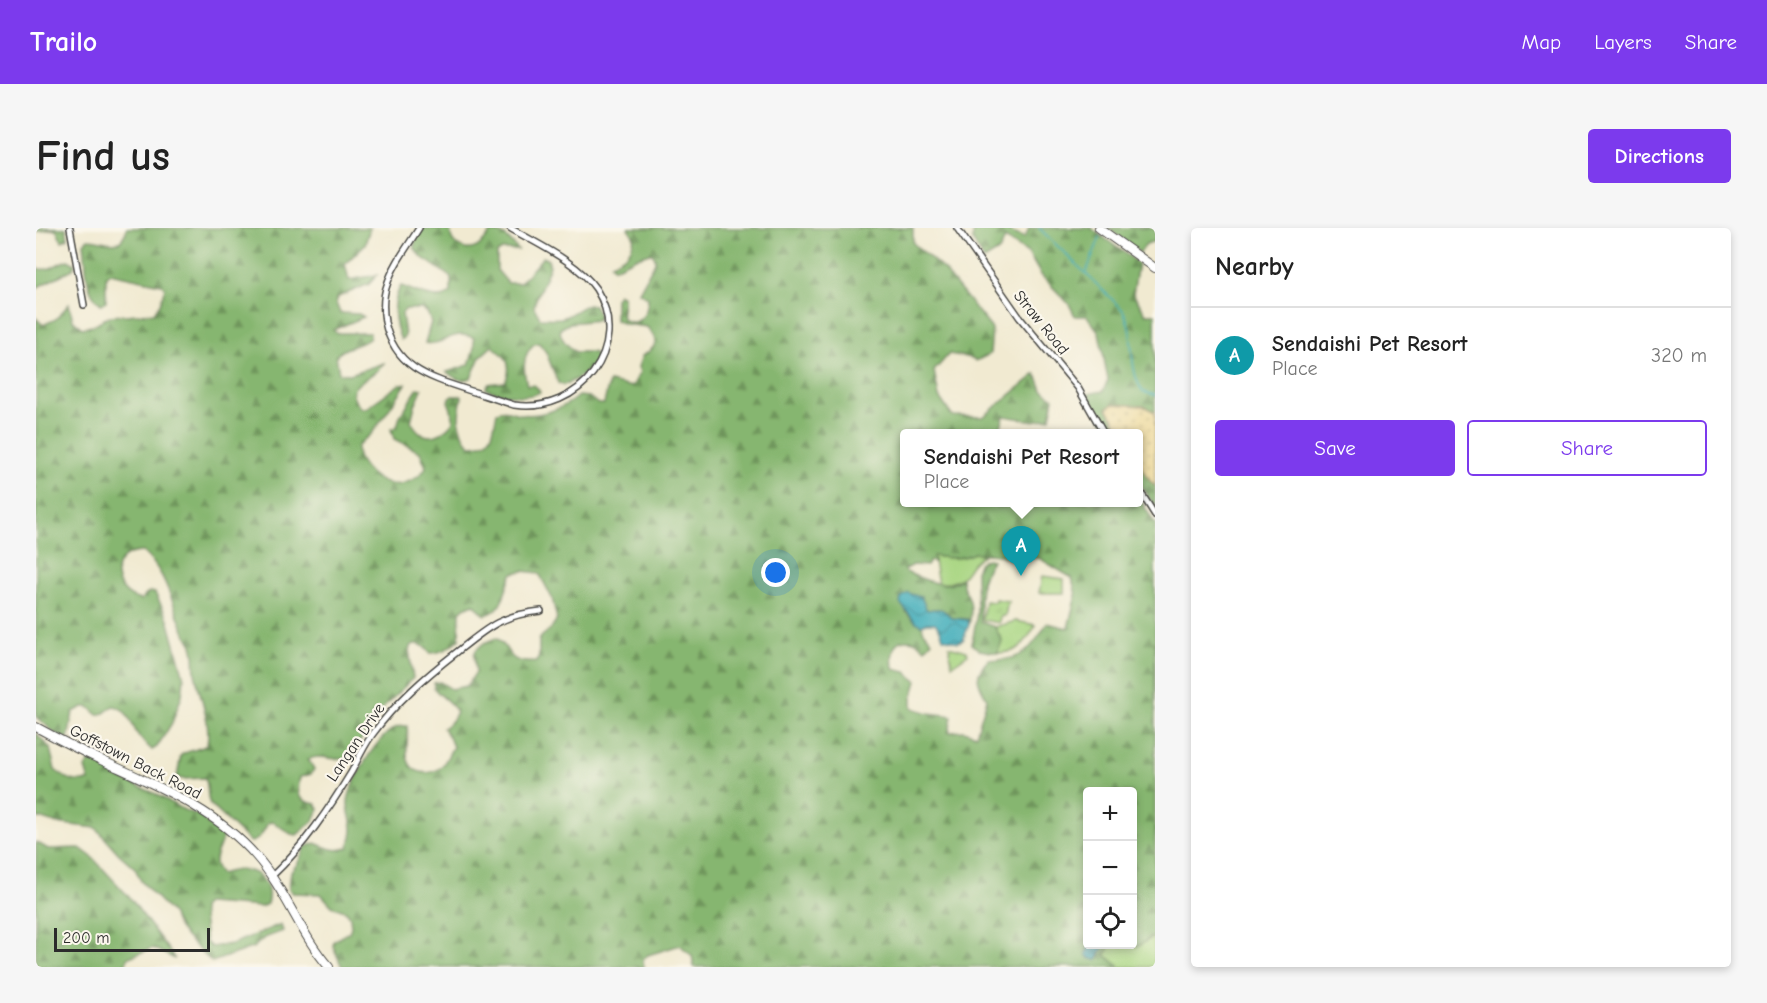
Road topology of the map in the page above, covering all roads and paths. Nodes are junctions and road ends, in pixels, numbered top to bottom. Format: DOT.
graph roads {
  1 [pos="70,228"];
  2 [pos="419,228"];
  3 [pos="510,228"];
  4 [pos="957,228"];
  5 [pos="1099,228"];
  6 [pos="1155,268"];
  7 [pos="84,305"];
  8 [pos="1101,429"];
  9 [pos="1143,496"];
  10 [pos="1155,516"];
  11 [pos="541,610"];
  12 [pos="36,727"];
  13 [pos="272,876"];
  14 [pos="329,967"];
  1 -- 7 [label="street"];
  2 -- 3 [label="street"];
  4 -- 8 [label="street, Straw Road"];
  5 -- 6 [label="main road"];
  9 -- 10 [label="street"];
  11 -- 13 [label="street, Langan Drive"];
  12 -- 13 [label="main road, Goffstown Back Road"];
  13 -- 14 [label="main road, Goffstown Back Road"];
}
